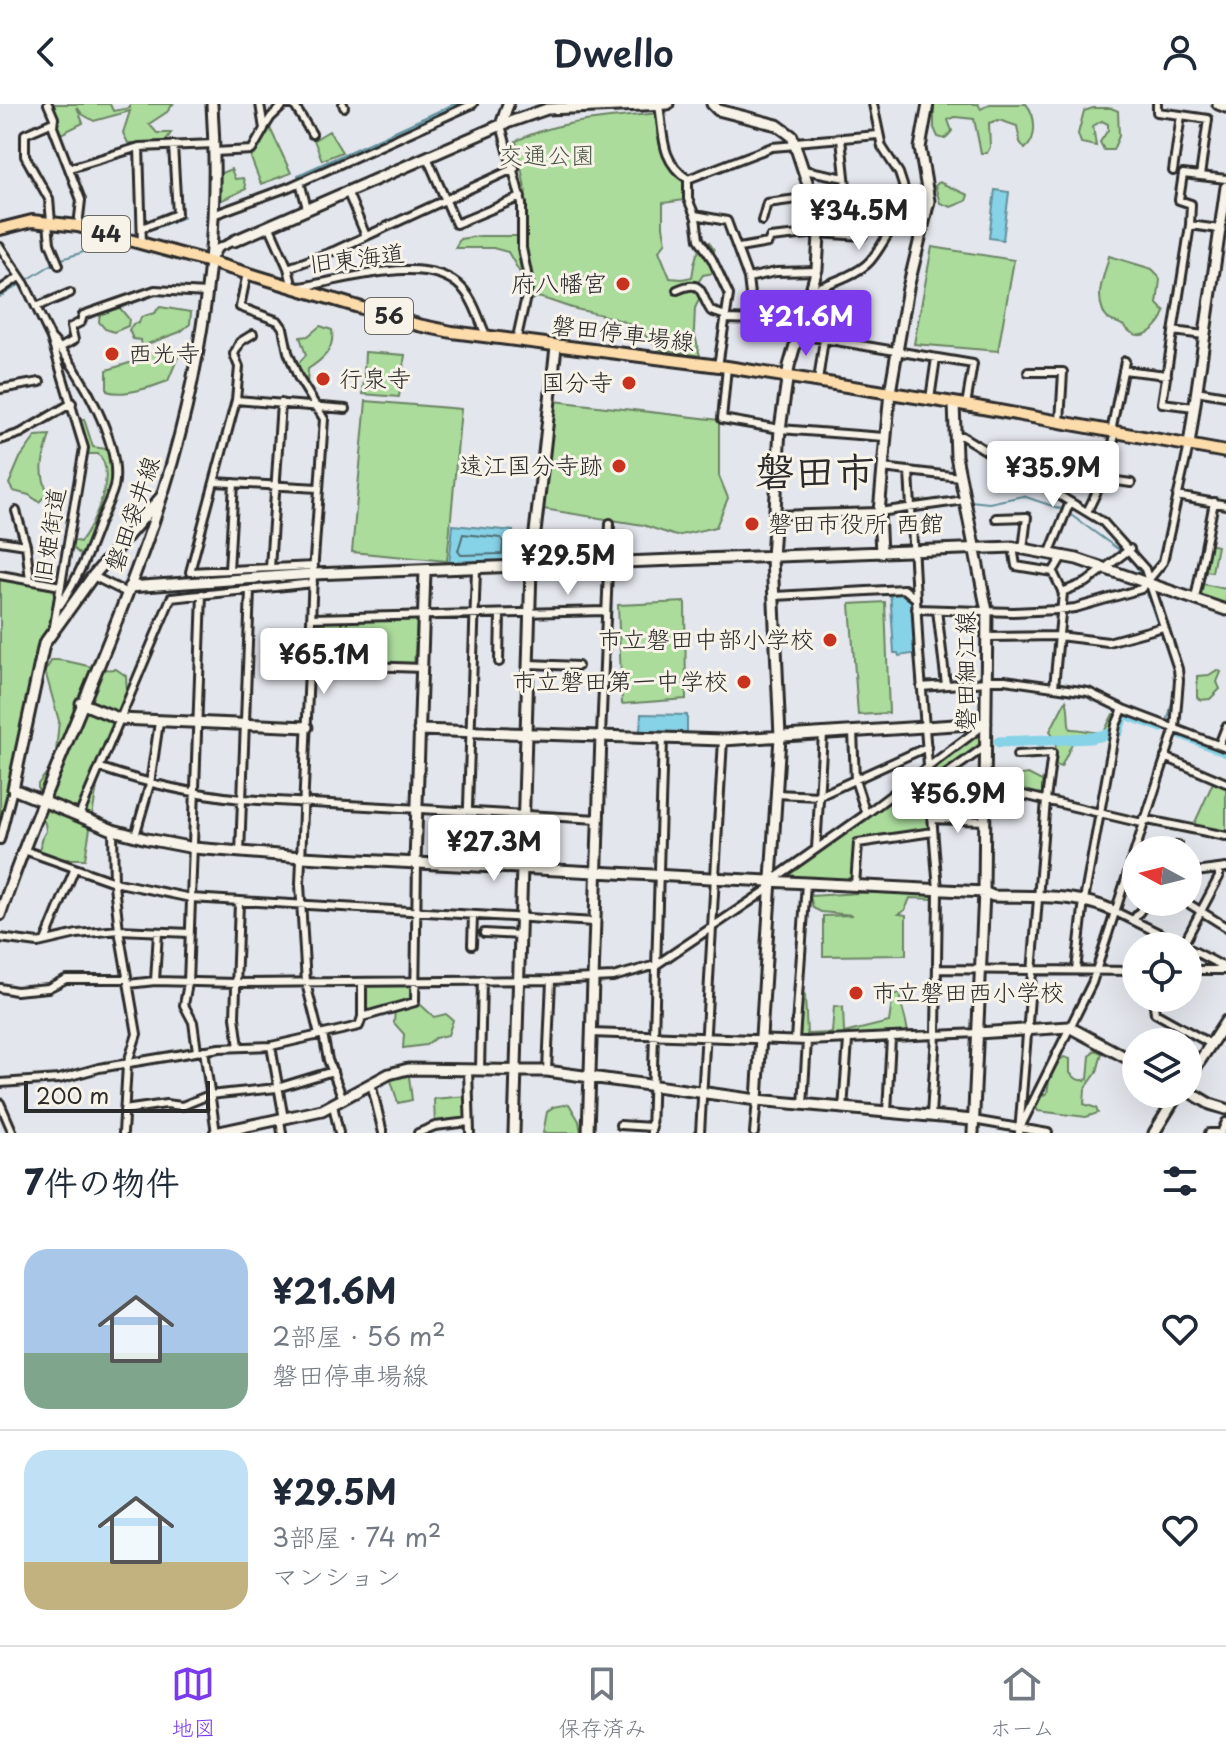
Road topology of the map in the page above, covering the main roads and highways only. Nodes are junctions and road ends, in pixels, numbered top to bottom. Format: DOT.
graph roads {
  1 [pos="0,229"];
  2 [pos="210,262"];
  3 [pos="1226,452"];
  1 -- 2 [label="main road, 44"];
  2 -- 3 [label="main road, 磐田停車場線 / 56"];
}
